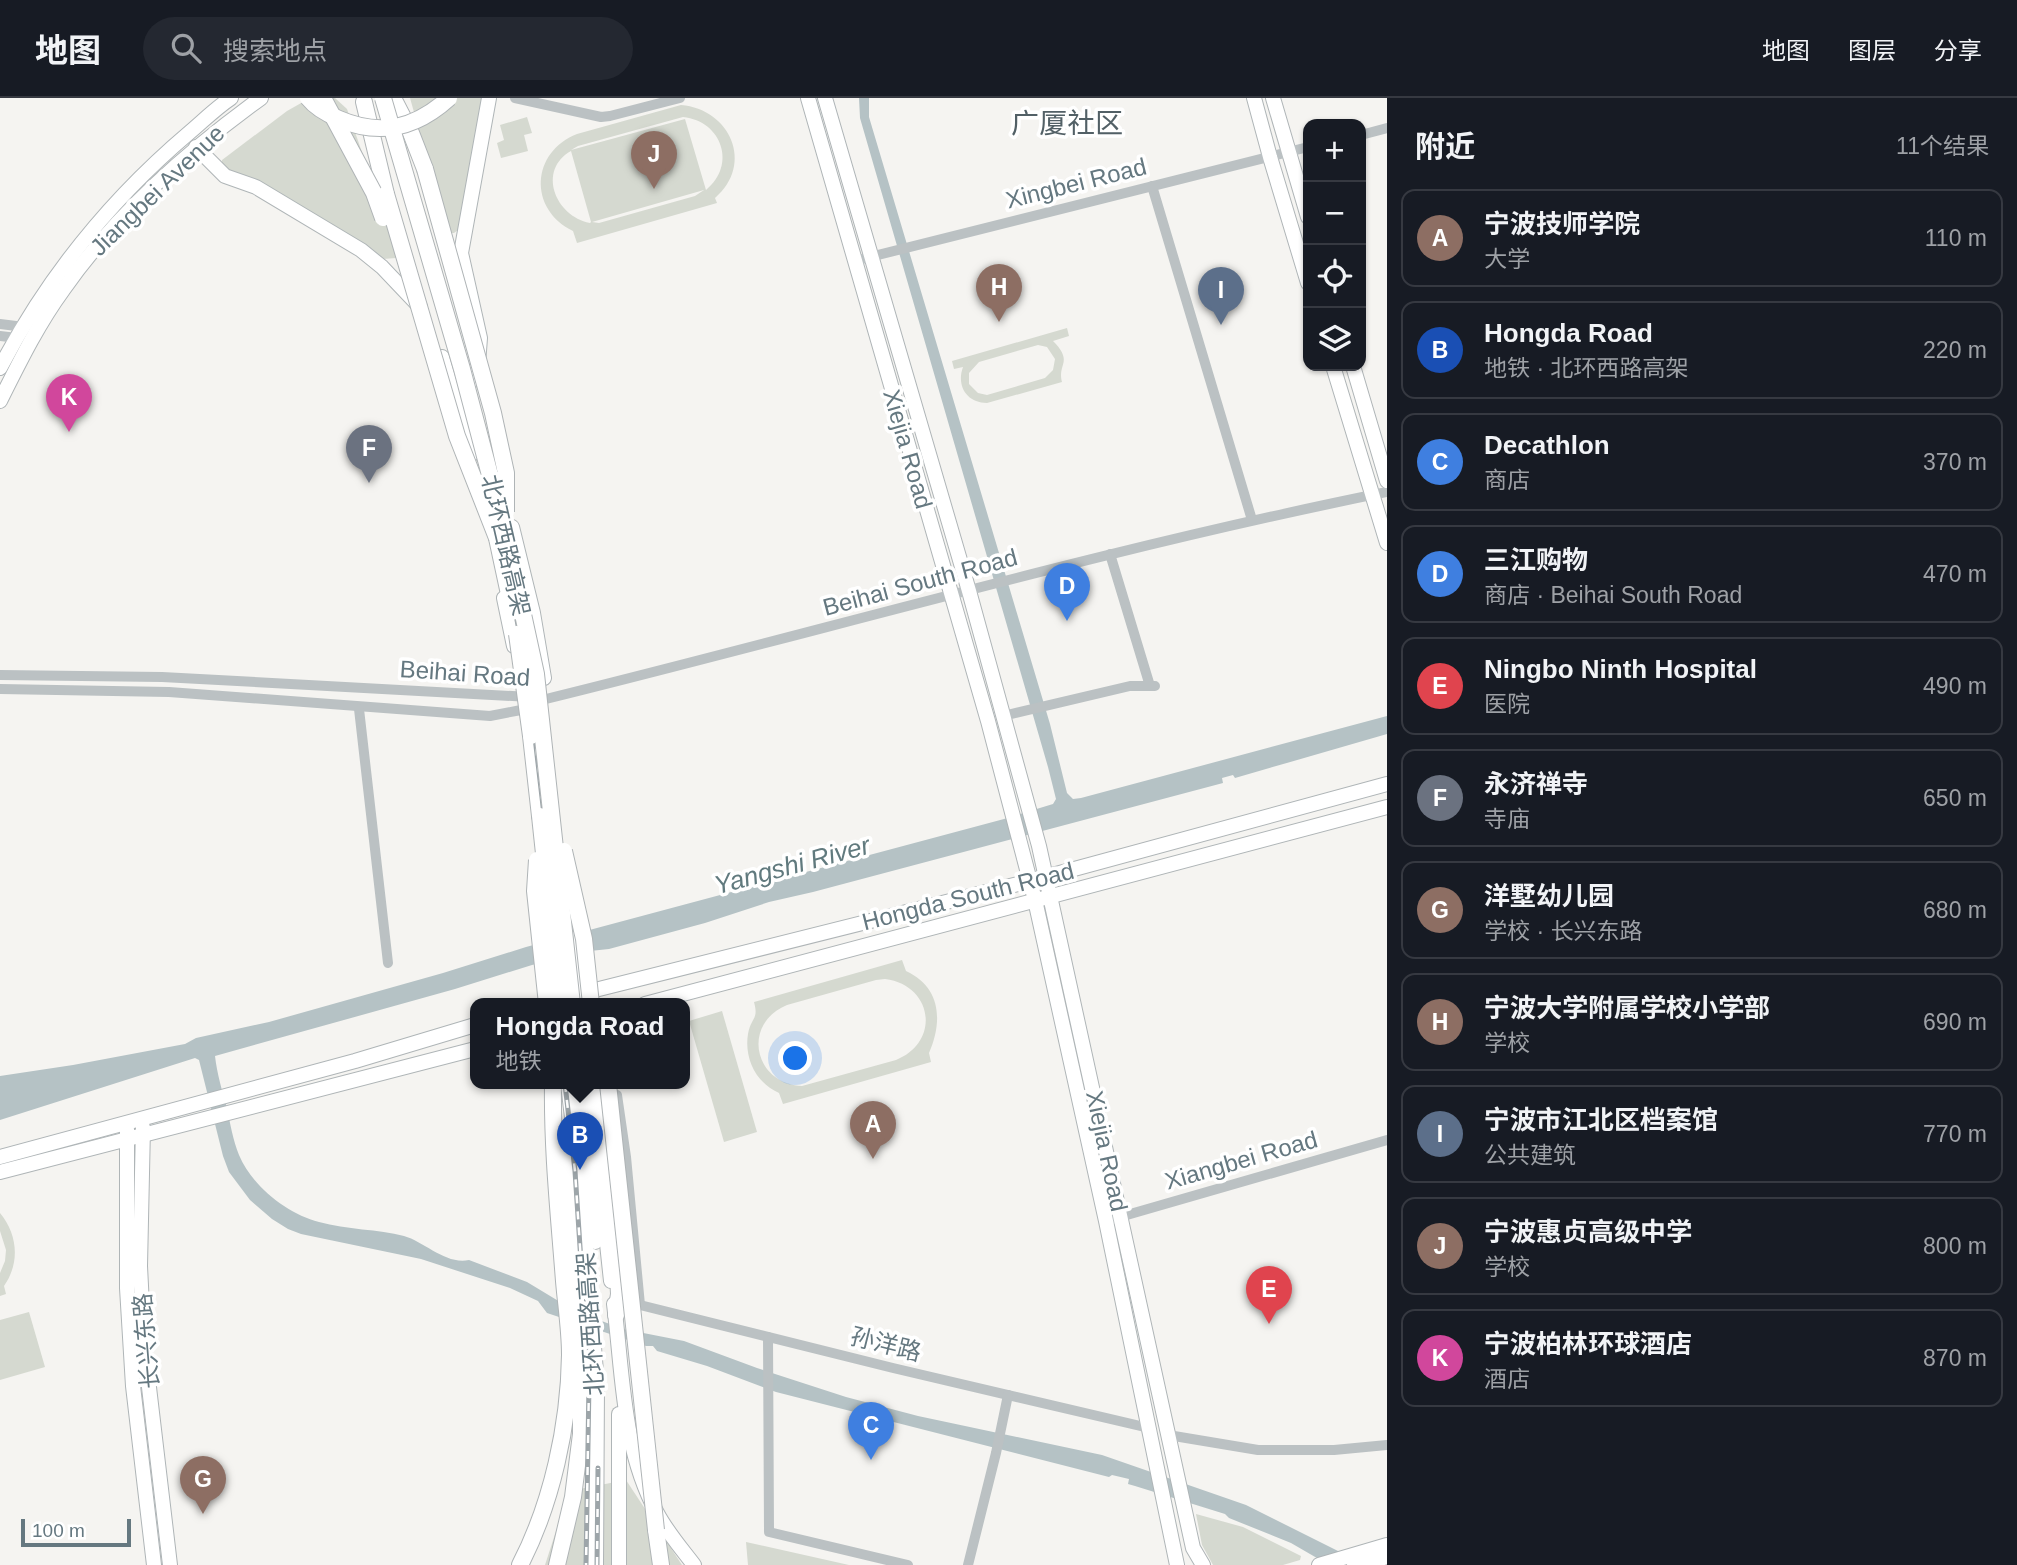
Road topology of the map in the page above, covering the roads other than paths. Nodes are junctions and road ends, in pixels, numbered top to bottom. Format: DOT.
graph roads {
  1 [pos="208,98"];
  2 [pos="231,98"];
  3 [pos="261,98"];
  4 [pos="308,98"];
  5 [pos="323,98"];
  6 [pos="383,98"];
  7 [pos="392,98"];
  8 [pos="449,98"];
  9 [pos="489,98"];
  10 [pos="515,98"];
  11 [pos="680,98"];
  12 [pos="808,98"];
  13 [pos="825,98"];
  14 [pos="1254,98"];
  15 [pos="1273,98"];
  16 [pos="366,99"];
  17 [pos="206,118"];
  18 [pos="1387,128"];
  19 [pos="1366,134"];
  20 [pos="197,147"];
  21 [pos="1303,149"];
  22 [pos="1289,152"];
  23 [pos="1270,157"];
  24 [pos="1152,186"];
  25 [pos="1303,200"];
  26 [pos="874,255"];
  27 [pos="855,261"];
  28 [pos="1303,266"];
  29 [pos="428,317"];
  30 [pos="0,324"];
  31 [pos="25,333"];
  32 [pos="0,337"];
  33 [pos="0,368"];
  34 [pos="1335,371"];
  35 [pos="1354,371"];
  36 [pos="472,381"];
  37 [pos="0,401"];
  38 [pos="449,409"];
  39 [pos="1387,481"];
  40 [pos="1380,493"];
  41 [pos="1252,520"];
  42 [pos="501,537"];
  43 [pos="1387,544"];
  44 [pos="1110,554"];
  45 [pos="972,590"];
  46 [pos="950,596"];
  47 [pos="0,675"];
  48 [pos="0,689"];
  49 [pos="546,699"];
  50 [pos="520,703"];
  51 [pos="359,709"];
  52 [pos="1006,715"];
  53 [pos="1387,784"];
  54 [pos="1387,807"];
  55 [pos="1046,877"];
  56 [pos="1030,881"];
  57 [pos="1051,896"];
  58 [pos="1035,900"];
  59 [pos="388,963"];
  60 [pos="552,998"];
  61 [pos="553,998"];
  62 [pos="581,998"];
  63 [pos="581,998"];
  64 [pos="592,998"];
  65 [pos="668,998"];
  66 [pos="470,1026"];
  67 [pos="470,1050"];
  68 [pos="555,1089"];
  69 [pos="556,1089"];
  70 [pos="567,1089"];
  71 [pos="568,1089"];
  72 [pos="581,1089"];
  73 [pos="591,1089"];
  74 [pos="600,1089"];
  75 [pos="609,1089"];
  76 [pos="616,1089"];
  77 [pos="142,1117"];
  78 [pos="127,1121"];
  79 [pos="144,1134"];
  80 [pos="127,1138"];
  81 [pos="1387,1140"];
  82 [pos="0,1157"];
  83 [pos="0,1172"];
  84 [pos="1121,1217"];
  85 [pos="1106,1221"];
  86 [pos="640,1305"];
  87 [pos="616,1315"];
  88 [pos="768,1337"];
  89 [pos="619,1360"];
  90 [pos="1008,1395"];
  91 [pos="1149,1427"];
  92 [pos="1168,1435"];
  93 [pos="1387,1445"];
  94 [pos="1387,1545"];
  95 [pos="1387,1556"];
  96 [pos="1359,1559"];
  97 [pos="154,1565"];
  98 [pos="170,1565"];
  99 [pos="523,1565"];
  100 [pos="557,1565"];
  101 [pos="589,1565"];
  102 [pos="595,1565"];
  103 [pos="604,1565"];
  104 [pos="619,1565"];
  105 [pos="661,1565"];
  106 [pos="694,1565"];
  107 [pos="908,1565"];
  108 [pos="968,1565"];
  109 [pos="1177,1565"];
  110 [pos="1203,1565"];
  111 [pos="1319,1565"];
  1 -- 17 [label="main road"];
  2 -- 17 [label="main road, Jiangbei Avenue"];
  3 -- 20 [label="main road, Jiangbei Avenue"];
  4 -- 8 [label="highway, bridge"];
  5 -- 38 [label="highway, bridge"];
  6 -- 42 [label="highway, 北环西路高架, bridge"];
  7 -- 36 [label="main road"];
  7 -- 42 [label="highway, bridge"];
  9 -- 36 [label="main road"];
  10 -- 11 [label="street"];
  12 -- 27 [label="main road, Xiejia Road"];
  13 -- 26 [label="main road, Xiejia Road"];
  14 -- 23 [label="main road"];
  15 -- 22 [label="main road"];
  16 -- 29 [label="main road"];
  16 -- 38 [label="highway, bridge"];
  16 -- 42 [label="highway, 北环西路高架, bridge"];
  17 -- 31 [label="main road, Jiangbei Avenue"];
  18 -- 19 [label="street"];
  20 -- 29 [label="main road"];
  20 -- 31 [label="main road, Jiangbei Avenue"];
  21 -- 22 [label="street, Xingbei Road"];
  22 -- 23 [label="street, Xingbei Road"];
  22 -- 25 [label="main road"];
  23 -- 24 [label="street, Xingbei Road"];
  23 -- 28 [label="main road"];
  24 -- 26 [label="street, Xingbei Road"];
  24 -- 41 [label="street"];
  26 -- 27 [label="street, Xingbei Road"];
  26 -- 45 [label="main road, Xiejia Road"];
  27 -- 46 [label="main road, Xiejia Road"];
  29 -- 50 [label="main road"];
  30 -- 31 [label="street"];
  31 -- 32 [label="street"];
  31 -- 33 [label="main road, Jiangbei Avenue"];
  31 -- 37 [label="main road, Jiangbei Avenue"];
  34 -- 40 [label="main road"];
  35 -- 39 [label="main road"];
  36 -- 49 [label="main road"];
  38 -- 42 [label="highway, bridge"];
  40 -- 41 [label="street, Beihai South Road"];
  40 -- 43 [label="main road"];
  41 -- 44 [label="street, Beihai South Road"];
  42 -- 60 [label="highway, 北环西路高架, bridge"];
  42 -- 62 [label="highway, 北环西路高架, bridge"];
  44 -- 45 [label="street, Beihai South Road"];
  44 -- 52 [label="street"];
  45 -- 46 [label="street, Beihai South Road"];
  45 -- 52 [label="main road, Xiejia Road"];
  46 -- 49 [label="street, Beihai South Road"];
  46 -- 56 [label="main road, Xiejia Road"];
  47 -- 50 [label="street, Beihai Road"];
  48 -- 50 [label="street, Beihai Road"];
  49 -- 50 [label="street, Beihai Road"];
  49 -- 63 [label="main road"];
  50 -- 61 [label="main road"];
  51 -- 59 [label="street"];
  52 -- 55 [label="main road, Xiejia Road"];
  53 -- 55 [label="main road, Hongda South Road"];
  54 -- 57 [label="main road, Hongda South Road"];
  55 -- 56 [label="main road, Hongda South Road"];
  55 -- 57 [label="main road, Xiejia Road"];
  56 -- 58 [label="main road, Xiejia Road"];
  56 -- 64 [label="main road, Hongda South Road"];
  57 -- 58 [label="main road, Hongda South Road"];
  57 -- 84 [label="main road, Xiejia Road"];
  58 -- 65 [label="main road, Hongda South Road"];
  58 -- 85 [label="main road, Xiejia Road"];
  66 -- 77 [label="main road"];
  67 -- 79 [label="main road"];
  68 -- 99 [label="highway"];
  69 -- 100 [label="highway"];
  70 -- 101 [label="main road"];
  71 -- 102 [label="highway, 北环西路高架"];
  72 -- 103 [label="highway, 北环西路高架"];
  73 -- 87 [label="main road"];
  74 -- 87 [label="highway"];
  75 -- 105 [label="highway, bridge"];
  76 -- 86 [label="street"];
  77 -- 78 [label="main road"];
  77 -- 79 [label="main road, 长兴东路"];
  78 -- 80 [label="main road, 长兴东路"];
  78 -- 82 [label="main road"];
  79 -- 80 [label="main road"];
  79 -- 98 [label="main road, 长兴东路"];
  80 -- 83 [label="main road"];
  80 -- 97 [label="main road, 长兴东路"];
  81 -- 84 [label="street, Xiangbei Road"];
  84 -- 85 [label="street, Xiangbei Road"];
  84 -- 92 [label="main road, Xiejia Road"];
  85 -- 91 [label="main road, Xiejia Road"];
  86 -- 87 [label="street"];
  86 -- 88 [label="street, 孙洋路"];
  87 -- 89 [label="main road"];
  88 -- 90 [label="street, 孙洋路"];
  88 -- 107 [label="street"];
  89 -- 104 [label="main road"];
  89 -- 106 [label="main road"];
  90 -- 91 [label="street, 孙洋路"];
  90 -- 108 [label="street"];
  91 -- 109 [label="main road, Xiejia Road"];
  92 -- 93 [label="street"];
  92 -- 110 [label="main road, Xiejia Road"];
  94 -- 96 [label="main road"];
  95 -- 96 [label="highway"];
  96 -- 111 [label="main road"];
}
